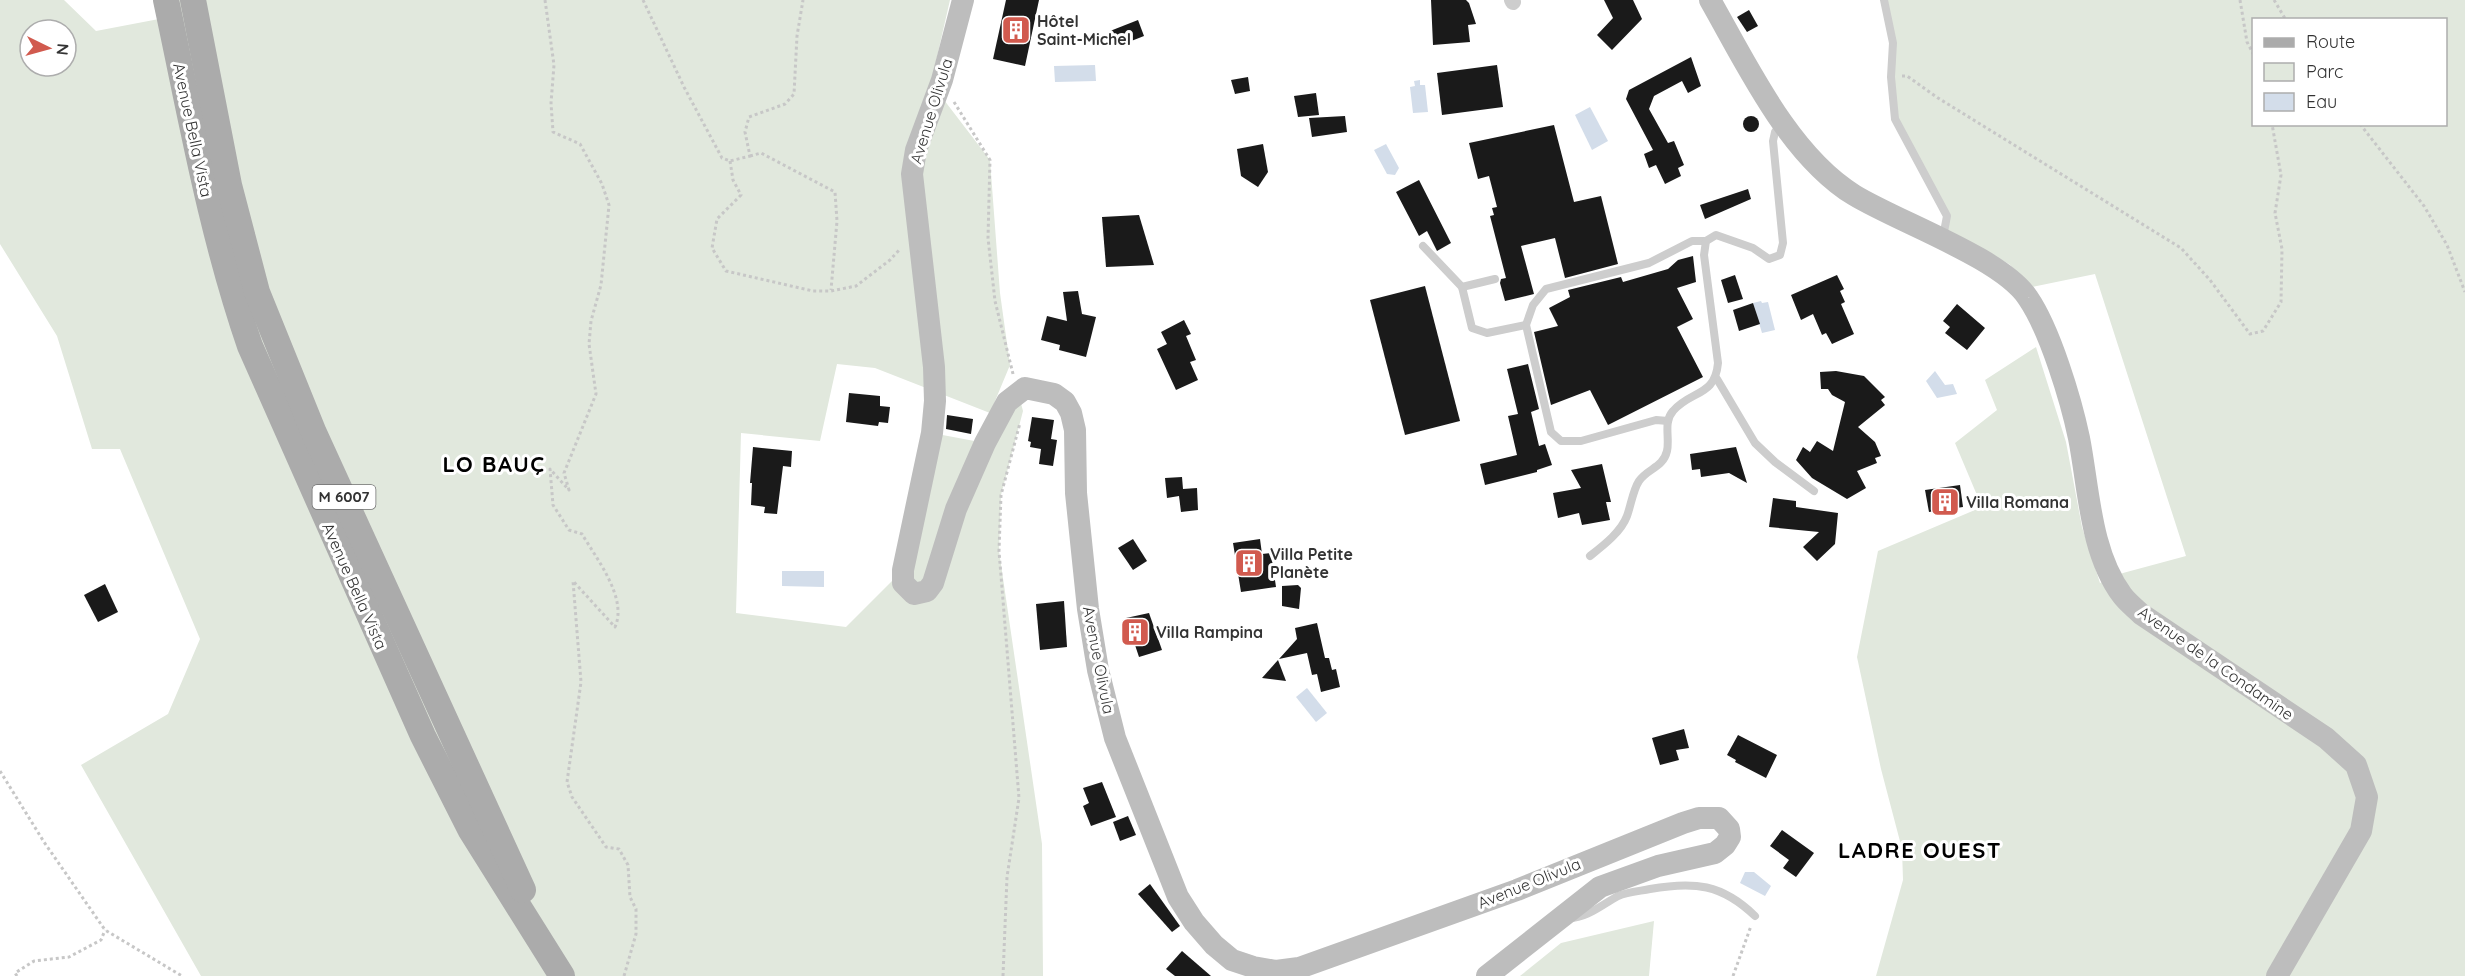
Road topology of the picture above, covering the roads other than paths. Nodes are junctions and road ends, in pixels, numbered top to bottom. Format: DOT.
graph roads {
  1 [pos="166,0"];
  2 [pos="193,0"];
  3 [pos="963,0"];
  4 [pos="1710,0"];
  5 [pos="1884,0"];
  6 [pos="1782,122"];
  7 [pos="1706,241"];
  8 [pos="1943,241"];
  9 [pos="1423,246"];
  10 [pos="1495,279"];
  11 [pos="1462,287"];
  12 [pos="1526,325"];
  13 [pos="1717,379"];
  14 [pos="1668,421"];
  15 [pos="1814,491"];
  16 [pos="1590,556"];
  17 [pos="1755,916"];
  18 [pos="1562,917"];
  19 [pos="561,974"];
  20 [pos="1487,976"];
  21 [pos="2277,976"];
  1 -- 19 [label="main road, Avenue Bella Vista / M 6007"];
  2 -- 19 [label="main road, Avenue Bella Vista / M 6007"];
  3 -- 18 [label="street, Avenue Olivula"];
  4 -- 6 [label="street, Avenue de la Condamine"];
  5 -- 8 [label="lane"];
  6 -- 7 [label="lane"];
  6 -- 8 [label="street, Avenue de la Condamine"];
  7 -- 12 [label="lane"];
  7 -- 13 [label="lane"];
  8 -- 21 [label="street, Avenue de la Condamine"];
  9 -- 11 [label="lane"];
  10 -- 11 [label="lane"];
  11 -- 12 [label="lane"];
  12 -- 14 [label="lane"];
  13 -- 14 [label="lane"];
  13 -- 15 [label="lane"];
  14 -- 16 [label="lane"];
  17 -- 18 [label="lane"];
  18 -- 20 [label="street, Avenue Olivula"];
}
